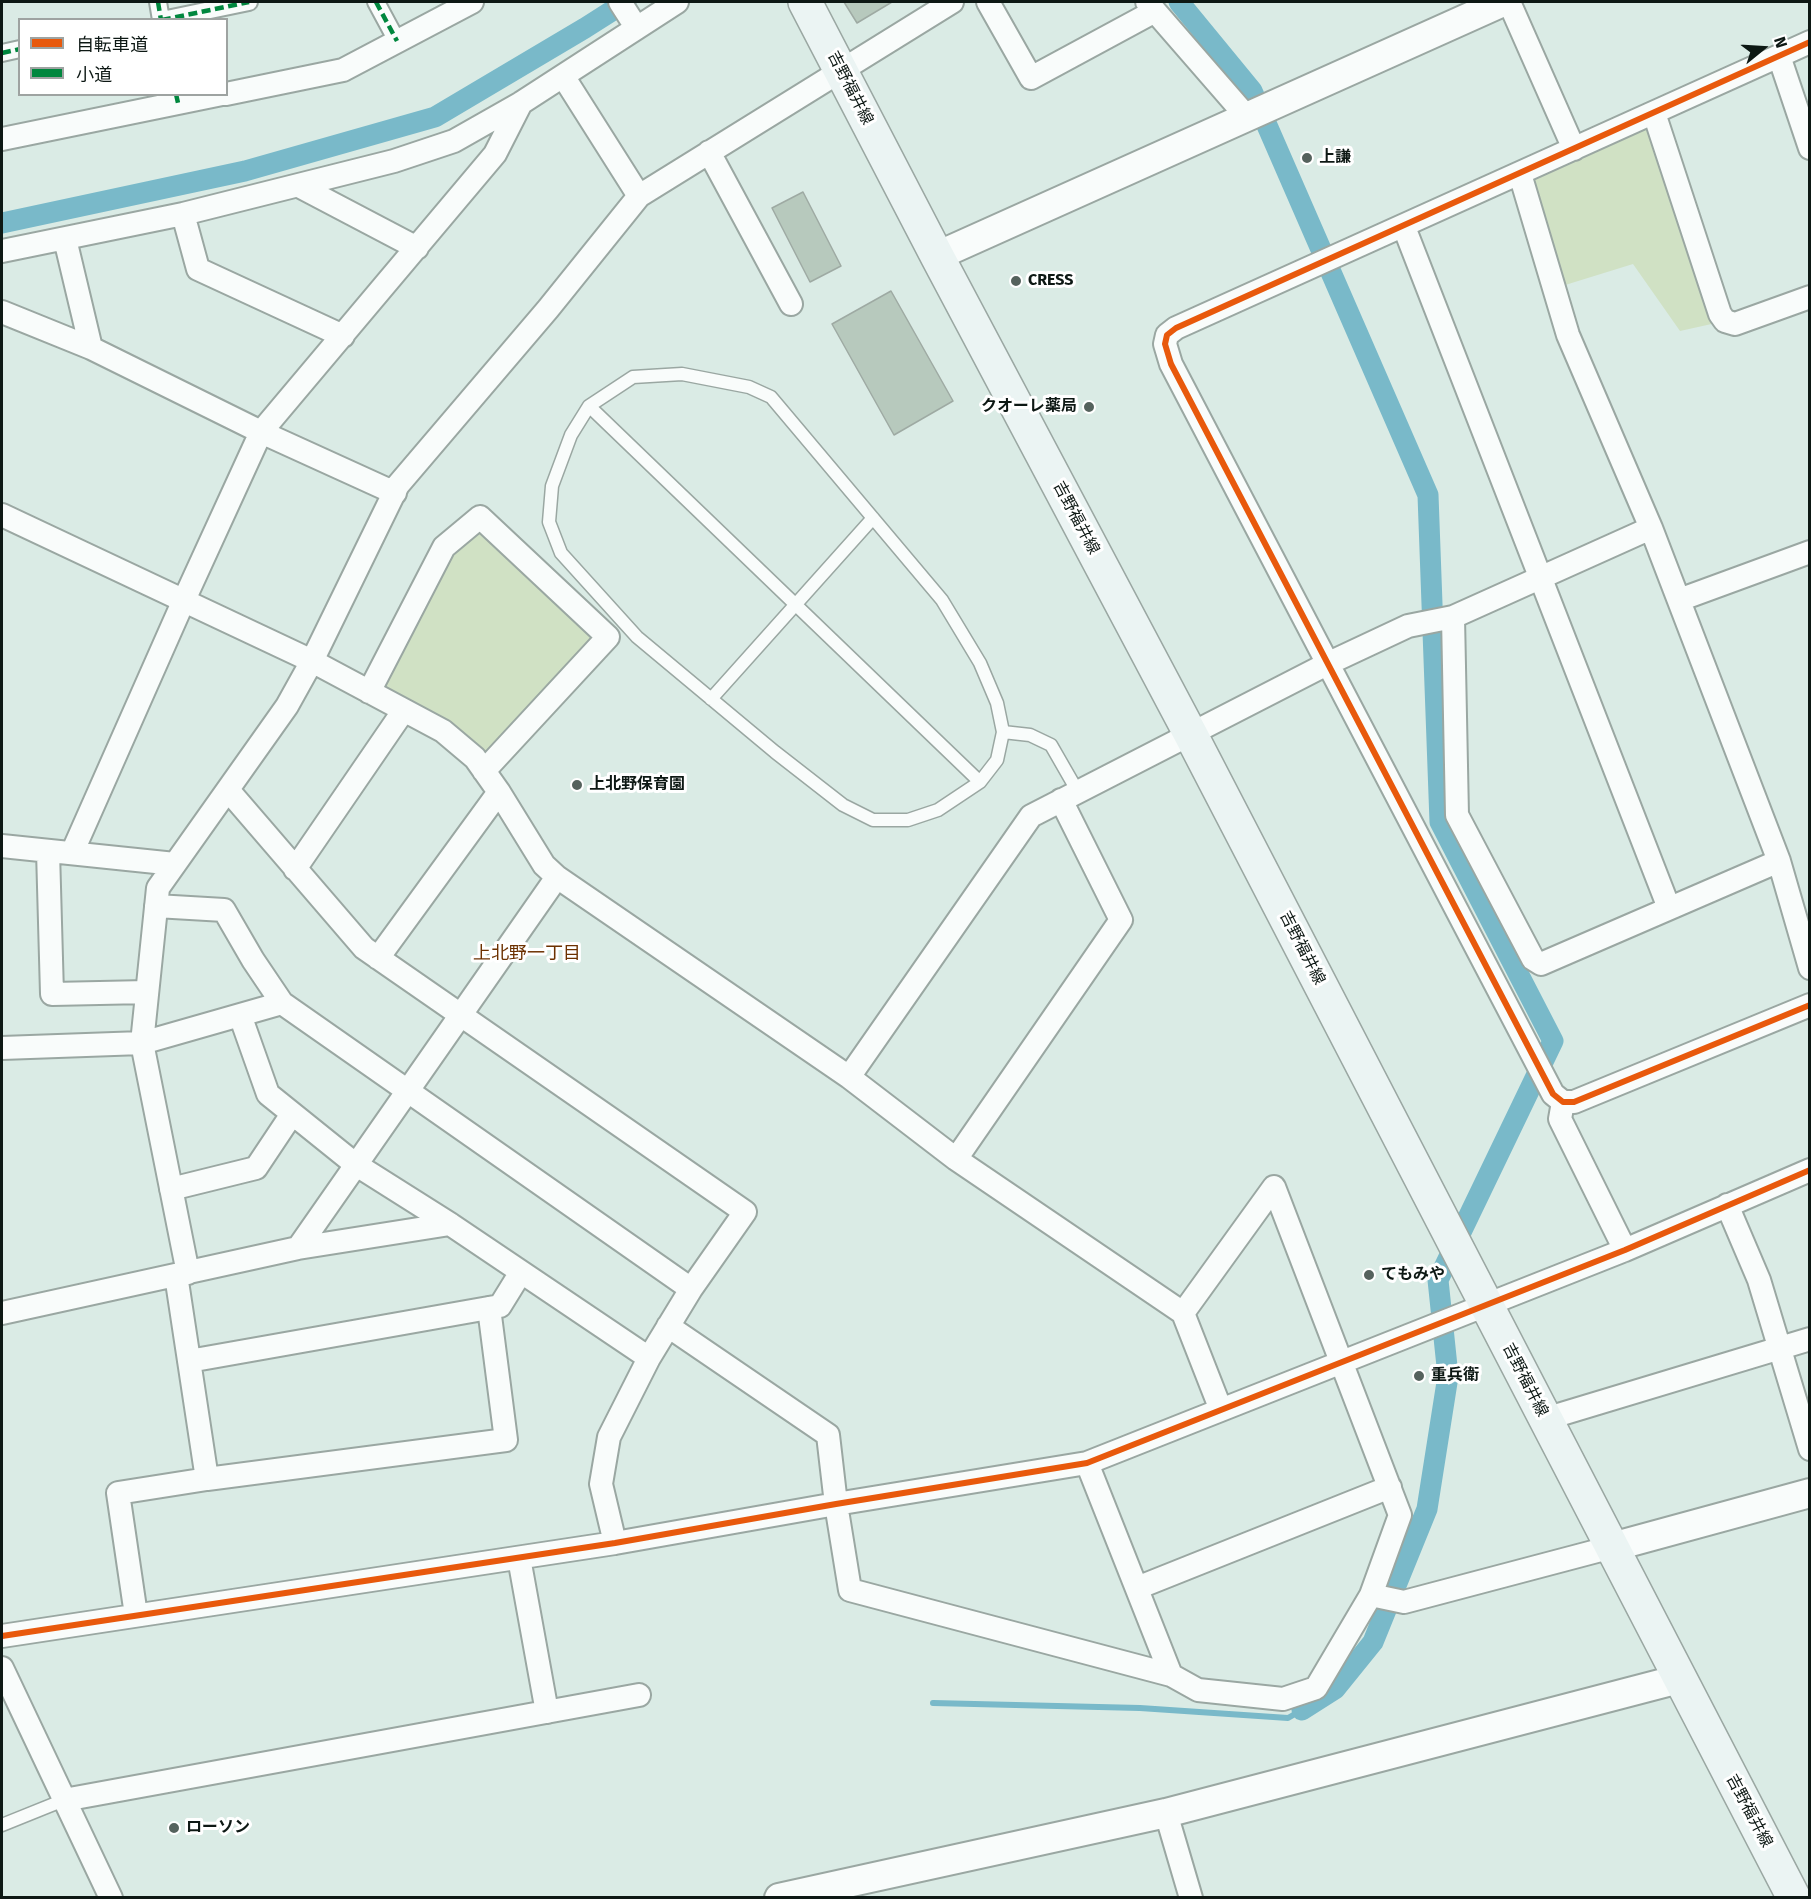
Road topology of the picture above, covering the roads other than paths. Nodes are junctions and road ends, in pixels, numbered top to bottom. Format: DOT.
graph roads {
  1 [pos="158,2"];
  2 [pos="249,2"];
  3 [pos="376,2"];
  4 [pos="472,2"];
  5 [pos="620,2"];
  6 [pos="677,2"];
  7 [pos="805,2"];
  8 [pos="952,2"];
  9 [pos="988,2"];
  10 [pos="1503,2"];
  11 [pos="1509,2"];
  12 [pos="1151,6"];
  13 [pos="162,18"];
  14 [pos="172,18"];
  15 [pos="636,27"];
  16 [pos="397,41"];
  17 [pos="1809,42"];
  18 [pos="18,49"];
  19 [pos="2,53"];
  20 [pos="1779,56"];
  21 [pos="840,70"];
  22 [pos="563,76"];
  23 [pos="228,93"];
  24 [pos="205,96"];
  25 [pos="177,99"];
  26 [pos="521,103"];
  27 [pos="1654,113"];
  28 [pos="1249,116"];
  29 [pos="2,139"];
  30 [pos="1809,148"];
  31 [pos="1574,149"];
  32 [pos="710,152"];
  33 [pos="1520,174"];
  34 [pos="299,186"];
  35 [pos="639,196"];
  36 [pos="183,214"];
  37 [pos="1404,227"];
  38 [pos="65,239"];
  39 [pos="417,248"];
  40 [pos="2,251"];
  41 [pos="937,256"];
  42 [pos="1809,297"];
  43 [pos="791,304"];
  44 [pos="2,312"];
  45 [pos="343,336"];
  46 [pos="91,348"];
  47 [pos="589,406"];
  48 [pos="261,432"];
  49 [pos="395,492"];
  50 [pos="2,515"];
  51 [pos="873,518"];
  52 [pos="1651,528"];
  53 [pos="1809,552"];
  54 [pos="1539,578"];
  55 [pos="184,600"];
  56 [pos="1679,600"];
  57 [pos="796,604"];
  58 [pos="1454,617"];
  59 [pos="312,661"];
  60 [pos="1327,664"];
  61 [pos="369,692"];
  62 [pos="711,699"];
  63 [pos="404,711"];
  64 [pos="1004,732"];
  65 [pos="1191,735"];
  66 [pos="484,771"];
  67 [pos="980,782"];
  68 [pos="228,790"];
  69 [pos="499,792"];
  70 [pos="1070,796"];
  71 [pos="2,846"];
  72 [pos="48,851"];
  73 [pos="72,853"];
  74 [pos="1779,861"];
  75 [pos="175,864"];
  76 [pos="295,869"];
  77 [pos="557,877"];
  78 [pos="156,906"];
  79 [pos="1669,908"];
  80 [pos="378,958"];
  81 [pos="1809,968"];
  82 [pos="147,992"];
  83 [pos="282,1003"];
  84 [pos="1809,1005"];
  85 [pos="240,1015"];
  86 [pos="460,1015"];
  87 [pos="142,1043"];
  88 [pos="2,1048"];
  89 [pos="849,1077"];
  90 [pos="408,1090"];
  91 [pos="1563,1102"];
  92 [pos="292,1114"];
  93 [pos="956,1159"];
  94 [pos="355,1164"];
  95 [pos="1809,1170"];
  96 [pos="171,1189"];
  97 [pos="1727,1205"];
  98 [pos="450,1224"];
  99 [pos="298,1248"];
  100 [pos="1625,1250"];
  101 [pos="521,1272"];
  102 [pos="182,1274"];
  103 [pos="691,1289"];
  104 [pos="1486,1305"];
  105 [pos="489,1308"];
  106 [pos="2,1313"];
  107 [pos="1183,1313"];
  108 [pos="668,1326"];
  109 [pos="1809,1339"];
  110 [pos="1780,1347"];
  111 [pos="649,1358"];
  112 [pos="189,1361"];
  113 [pos="1341,1362"];
  114 [pos="1221,1410"];
  115 [pos="1545,1419"];
  116 [pos="1809,1449"];
  117 [pos="1087,1463"];
  118 [pos="207,1479"];
  119 [pos="1390,1487"];
  120 [pos="1809,1493"];
  121 [pos="836,1504"];
  122 [pos="615,1544"];
  123 [pos="1612,1547"];
  124 [pos="519,1558"];
  125 [pos="1137,1588"];
  126 [pos="1371,1595"];
  127 [pos="136,1616"];
  128 [pos="2,1636"];
  129 [pos="2,1668"];
  130 [pos="1171,1675"];
  131 [pos="1679,1678"];
  132 [pos="639,1695"];
  133 [pos="547,1712"];
  134 [pos="64,1800"];
  135 [pos="1166,1813"];
  136 [pos="2,1825"];
  137 [pos="111,1898"];
  138 [pos="779,1898"];
  139 [pos="1191,1898"];
  140 [pos="1794,1898"];
  1 -- 13 [label="street"];
  2 -- 14 [label="street"];
  3 -- 16 [label="street"];
  4 -- 16 [label="street"];
  5 -- 15 [label="street"];
  6 -- 15 [label="street"];
  7 -- 21 [label="main road, 吉野福井線"];
  8 -- 21 [label="street"];
  9 -- 12 [label="street"];
  10 -- 28 [label="street"];
  11 -- 31 [label="street"];
  12 -- 28 [label="street"];
  15 -- 22 [label="street"];
  16 -- 23 [label="street"];
  17 -- 20 [label="street"];
  18 -- 19 [label="street"];
  20 -- 27 [label="street"];
  20 -- 30 [label="street"];
  21 -- 32 [label="street"];
  21 -- 41 [label="main road, 吉野福井線"];
  22 -- 26 [label="street"];
  22 -- 35 [label="street"];
  24 -- 25 [label="street"];
  25 -- 29 [label="street"];
  26 -- 34 [label="street"];
  26 -- 39 [label="street"];
  27 -- 31 [label="street"];
  27 -- 42 [label="street"];
  28 -- 41 [label="street"];
  31 -- 33 [label="street"];
  32 -- 35 [label="street"];
  32 -- 43 [label="street"];
  33 -- 37 [label="street"];
  33 -- 52 [label="street"];
  34 -- 36 [label="street"];
  34 -- 39 [label="street"];
  35 -- 49 [label="street"];
  36 -- 38 [label="street"];
  36 -- 45 [label="street"];
  37 -- 54 [label="street"];
  37 -- 60 [label="street"];
  38 -- 40 [label="street"];
  38 -- 46 [label="street"];
  39 -- 45 [label="street"];
  41 -- 65 [label="main road, 吉野福井線"];
  44 -- 46 [label="street"];
  45 -- 48 [label="street"];
  46 -- 48 [label="street"];
  47 -- 51 [label="lane"];
  47 -- 57 [label="lane"];
  47 -- 62 [label="lane"];
  48 -- 49 [label="street"];
  48 -- 55 [label="street"];
  49 -- 59 [label="street"];
  50 -- 55 [label="street"];
  51 -- 57 [label="lane"];
  51 -- 64 [label="lane"];
  52 -- 54 [label="street"];
  52 -- 56 [label="street"];
  53 -- 56 [label="street"];
  54 -- 58 [label="street"];
  54 -- 79 [label="street"];
  55 -- 59 [label="street"];
  55 -- 73 [label="street"];
  56 -- 74 [label="street"];
  57 -- 62 [label="lane"];
  57 -- 67 [label="lane"];
  58 -- 60 [label="street"];
  58 -- 79 [label="street"];
  59 -- 61 [label="street"];
  59 -- 68 [label="street"];
  60 -- 65 [label="street"];
  60 -- 91 [label="street"];
  61 -- 63 [label="street"];
  61 -- 66 [label="street"];
  62 -- 67 [label="lane"];
  63 -- 66 [label="street"];
  63 -- 76 [label="street"];
  64 -- 67 [label="lane"];
  64 -- 70 [label="lane"];
  65 -- 70 [label="street"];
  65 -- 104 [label="main road, 吉野福井線"];
  66 -- 69 [label="street"];
  68 -- 75 [label="street"];
  68 -- 76 [label="street"];
  69 -- 77 [label="street"];
  69 -- 80 [label="street"];
  70 -- 89 [label="street"];
  70 -- 93 [label="street"];
  71 -- 72 [label="street"];
  72 -- 73 [label="street"];
  72 -- 82 [label="street"];
  73 -- 75 [label="street"];
  74 -- 79 [label="street"];
  74 -- 81 [label="street"];
  75 -- 78 [label="street"];
  76 -- 80 [label="street"];
  77 -- 86 [label="street"];
  77 -- 89 [label="street"];
  78 -- 82 [label="street"];
  78 -- 83 [label="street"];
  80 -- 86 [label="street"];
  82 -- 87 [label="street"];
  83 -- 85 [label="street"];
  83 -- 90 [label="street"];
  84 -- 91 [label="street"];
  85 -- 87 [label="street"];
  85 -- 92 [label="street"];
  86 -- 90 [label="street"];
  86 -- 103 [label="street"];
  87 -- 88 [label="street"];
  87 -- 96 [label="street"];
  89 -- 93 [label="street"];
  90 -- 94 [label="street"];
  90 -- 103 [label="street"];
  91 -- 100 [label="street"];
  92 -- 94 [label="street"];
  92 -- 96 [label="street"];
  93 -- 107 [label="street"];
  94 -- 98 [label="street"];
  94 -- 99 [label="street"];
  95 -- 97 [label="street"];
  96 -- 102 [label="street"];
  97 -- 100 [label="street"];
  97 -- 110 [label="street"];
  98 -- 99 [label="street"];
  98 -- 101 [label="street"];
  99 -- 102 [label="street"];
  100 -- 104 [label="street"];
  101 -- 105 [label="street"];
  101 -- 111 [label="street"];
  102 -- 106 [label="street"];
  102 -- 112 [label="street"];
  103 -- 108 [label="street"];
  104 -- 113 [label="street"];
  104 -- 115 [label="main road, 吉野福井線"];
  105 -- 112 [label="street"];
  105 -- 118 [label="street"];
  107 -- 113 [label="street"];
  107 -- 114 [label="street"];
  108 -- 111 [label="street"];
  108 -- 121 [label="street"];
  109 -- 110 [label="street"];
  110 -- 115 [label="street"];
  110 -- 116 [label="street"];
  111 -- 122 [label="street"];
  112 -- 118 [label="street"];
  113 -- 114 [label="street"];
  113 -- 119 [label="street"];
  114 -- 117 [label="street"];
  115 -- 123 [label="main road, 吉野福井線"];
  117 -- 121 [label="street"];
  117 -- 125 [label="street"];
  118 -- 127 [label="street"];
  119 -- 125 [label="street"];
  119 -- 126 [label="street"];
  120 -- 123 [label="street"];
  121 -- 122 [label="street"];
  121 -- 130 [label="street"];
  122 -- 124 [label="street"];
  123 -- 126 [label="street"];
  123 -- 131 [label="main road, 吉野福井線"];
  124 -- 127 [label="street"];
  124 -- 133 [label="street"];
  125 -- 130 [label="street"];
  126 -- 130 [label="street"];
  127 -- 128 [label="street"];
  129 -- 134 [label="street"];
  131 -- 135 [label="street"];
  131 -- 140 [label="main road, 吉野福井線"];
  132 -- 133 [label="street"];
  133 -- 134 [label="street"];
  134 -- 136 [label="lane"];
  134 -- 137 [label="street"];
  135 -- 138 [label="street"];
  135 -- 139 [label="street"];
}
